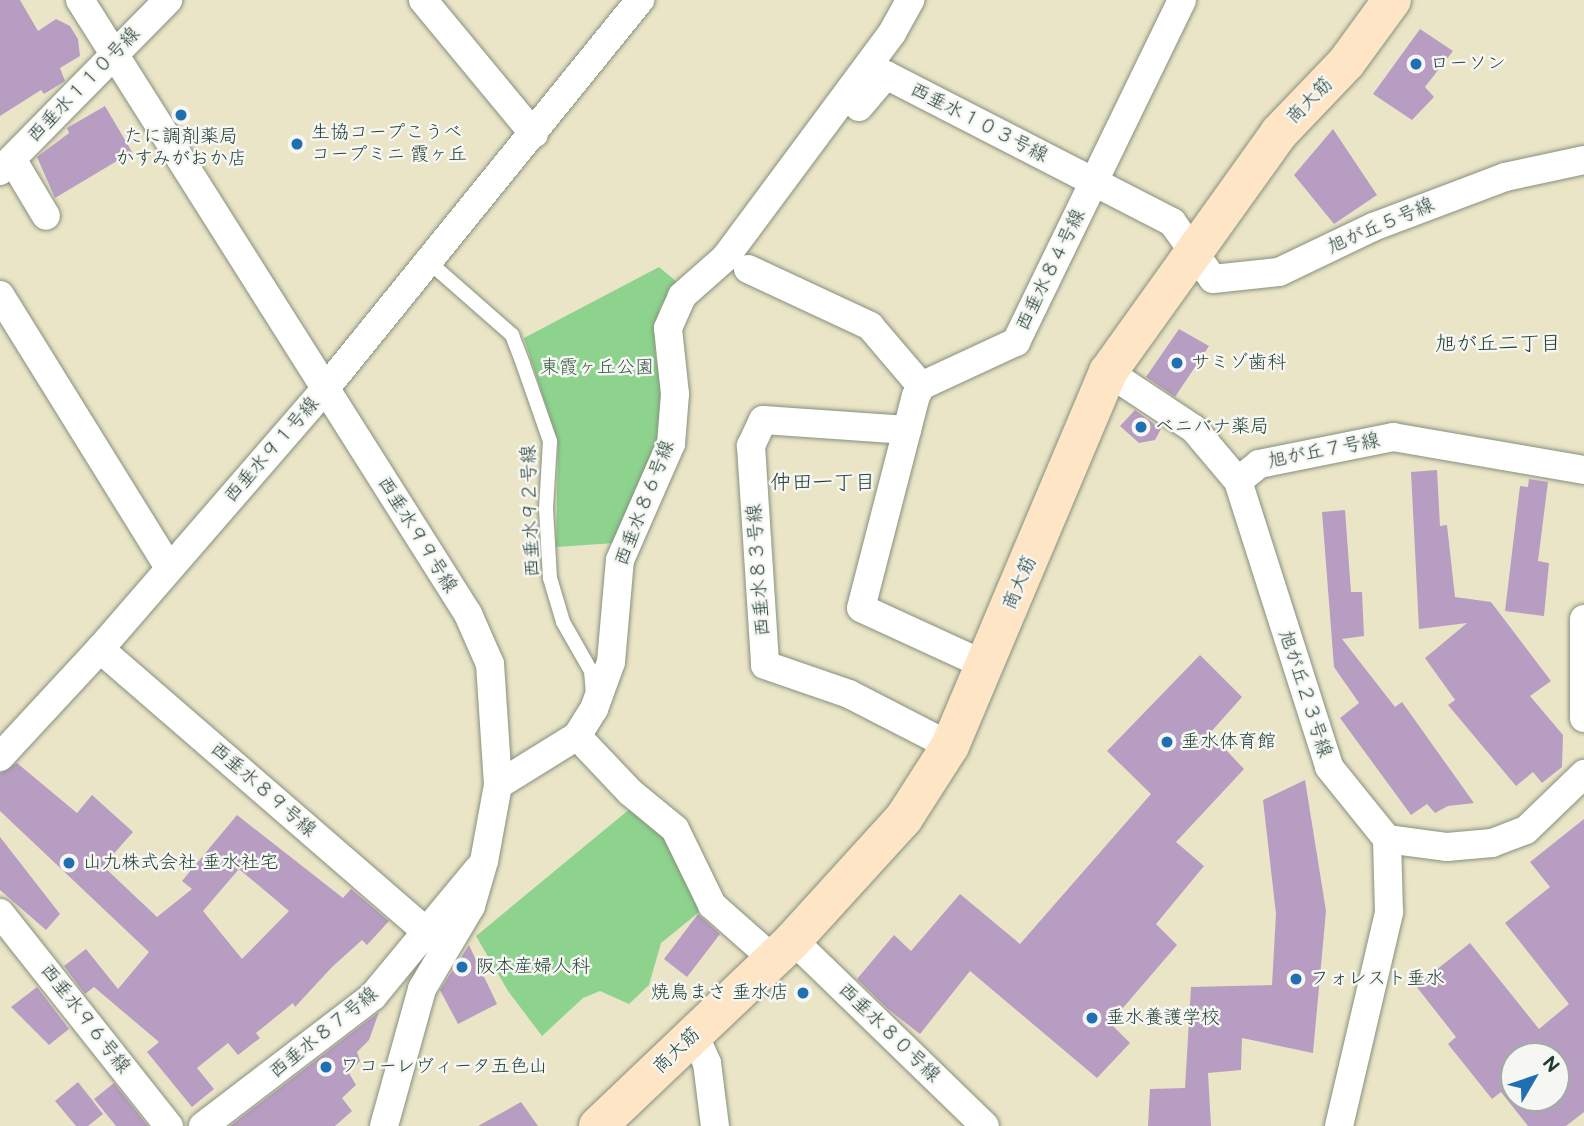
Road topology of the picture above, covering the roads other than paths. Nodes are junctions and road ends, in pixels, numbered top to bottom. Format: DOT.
graph roads {
  1 [pos="80,0"];
  2 [pos="168,0"];
  3 [pos="423,0"];
  4 [pos="640,0"];
  5 [pos="910,0"];
  6 [pos="1182,0"];
  7 [pos="1391,0"];
  8 [pos="114,54"];
  9 [pos="534,134"];
  10 [pos="1584,160"];
  11 [pos="6,165"];
  12 [pos="784,176"];
  13 [pos="1094,182"];
  14 [pos="46,216"];
  15 [pos="1191,251"];
  16 [pos="429,262"];
  17 [pos="748,269"];
  18 [pos="0,295"];
  19 [pos="1108,373"];
  20 [pos="920,386"];
  21 [pos="325,389"];
  22 [pos="907,430"];
  23 [pos="1584,470"];
  24 [pos="1238,481"];
  25 [pos="169,568"];
  26 [pos="1584,618"];
  27 [pos="100,649"];
  28 [pos="985,665"];
  29 [pos="594,709"];
  30 [pos="1584,718"];
  31 [pos="577,736"];
  32 [pos="950,746"];
  33 [pos="0,757"];
  34 [pos="1584,774"];
  35 [pos="498,785"];
  36 [pos="1387,839"];
  37 [pos="484,861"];
  38 [pos="0,913"];
  39 [pos="425,931"];
  40 [pos="783,950"];
  41 [pos="694,1034"];
  42 [pos="169,1126"];
  43 [pos="203,1126"];
  44 [pos="384,1126"];
  45 [pos="598,1126"];
  46 [pos="715,1126"];
  47 [pos="985,1126"];
  48 [pos="1339,1126"];
  1 -- 8 [label="street, 西垂水９９号線"];
  2 -- 8 [label="street, 西垂水１１０号線"];
  3 -- 9 [label="street"];
  4 -- 9 [label="street, 西垂水９１号線"];
  5 -- 12 [label="street, 西垂水８６号線"];
  6 -- 13 [label="street, 西垂水８４号線"];
  7 -- 15 [label="street, 商大筋"];
  8 -- 11 [label="street, 西垂水１１０号線"];
  8 -- 21 [label="street, 西垂水９９号線"];
  9 -- 16 [label="street, 西垂水９１号線"];
  10 -- 15 [label="street, 旭が丘５号線"];
  11 -- 14 [label="street"];
  12 -- 13 [label="street, 西垂水１０３号線"];
  12 -- 29 [label="street, 西垂水８６号線"];
  13 -- 15 [label="street, 西垂水１０３号線"];
  13 -- 20 [label="street, 西垂水８４号線"];
  15 -- 19 [label="street, 商大筋"];
  16 -- 21 [label="street, 西垂水９１号線"];
  16 -- 29 [label="lane, 西垂水９２号線"];
  17 -- 20 [label="street"];
  18 -- 25 [label="street"];
  19 -- 24 [label="street"];
  19 -- 28 [label="street, 商大筋"];
  20 -- 22 [label="street"];
  21 -- 25 [label="street, 西垂水９１号線"];
  21 -- 35 [label="street, 西垂水９９号線"];
  22 -- 28 [label="street"];
  22 -- 32 [label="street, 西垂水８３号線"];
  23 -- 24 [label="street, 旭が丘７号線"];
  24 -- 36 [label="street, 旭が丘２３号線"];
  25 -- 27 [label="street, 西垂水９１号線"];
  26 -- 30 [label="street"];
  27 -- 33 [label="street, 西垂水９１号線"];
  27 -- 39 [label="street, 西垂水８９号線"];
  28 -- 32 [label="street, 商大筋"];
  29 -- 31 [label="street, 西垂水８６号線"];
  31 -- 35 [label="street, 西垂水８６号線"];
  31 -- 40 [label="street, 西垂水８０号線"];
  32 -- 40 [label="street, 商大筋"];
  34 -- 36 [label="street"];
  35 -- 37 [label="street, 西垂水９９号線"];
  36 -- 48 [label="street"];
  37 -- 39 [label="street, 西垂水８７号線"];
  37 -- 44 [label="street, 西垂水９９号線"];
  38 -- 42 [label="street, 西垂水９６号線"];
  39 -- 43 [label="street, 西垂水８７号線"];
  40 -- 41 [label="street, 商大筋"];
  40 -- 47 [label="street, 西垂水８０号線"];
  41 -- 45 [label="street, 商大筋"];
  41 -- 46 [label="street"];
}
